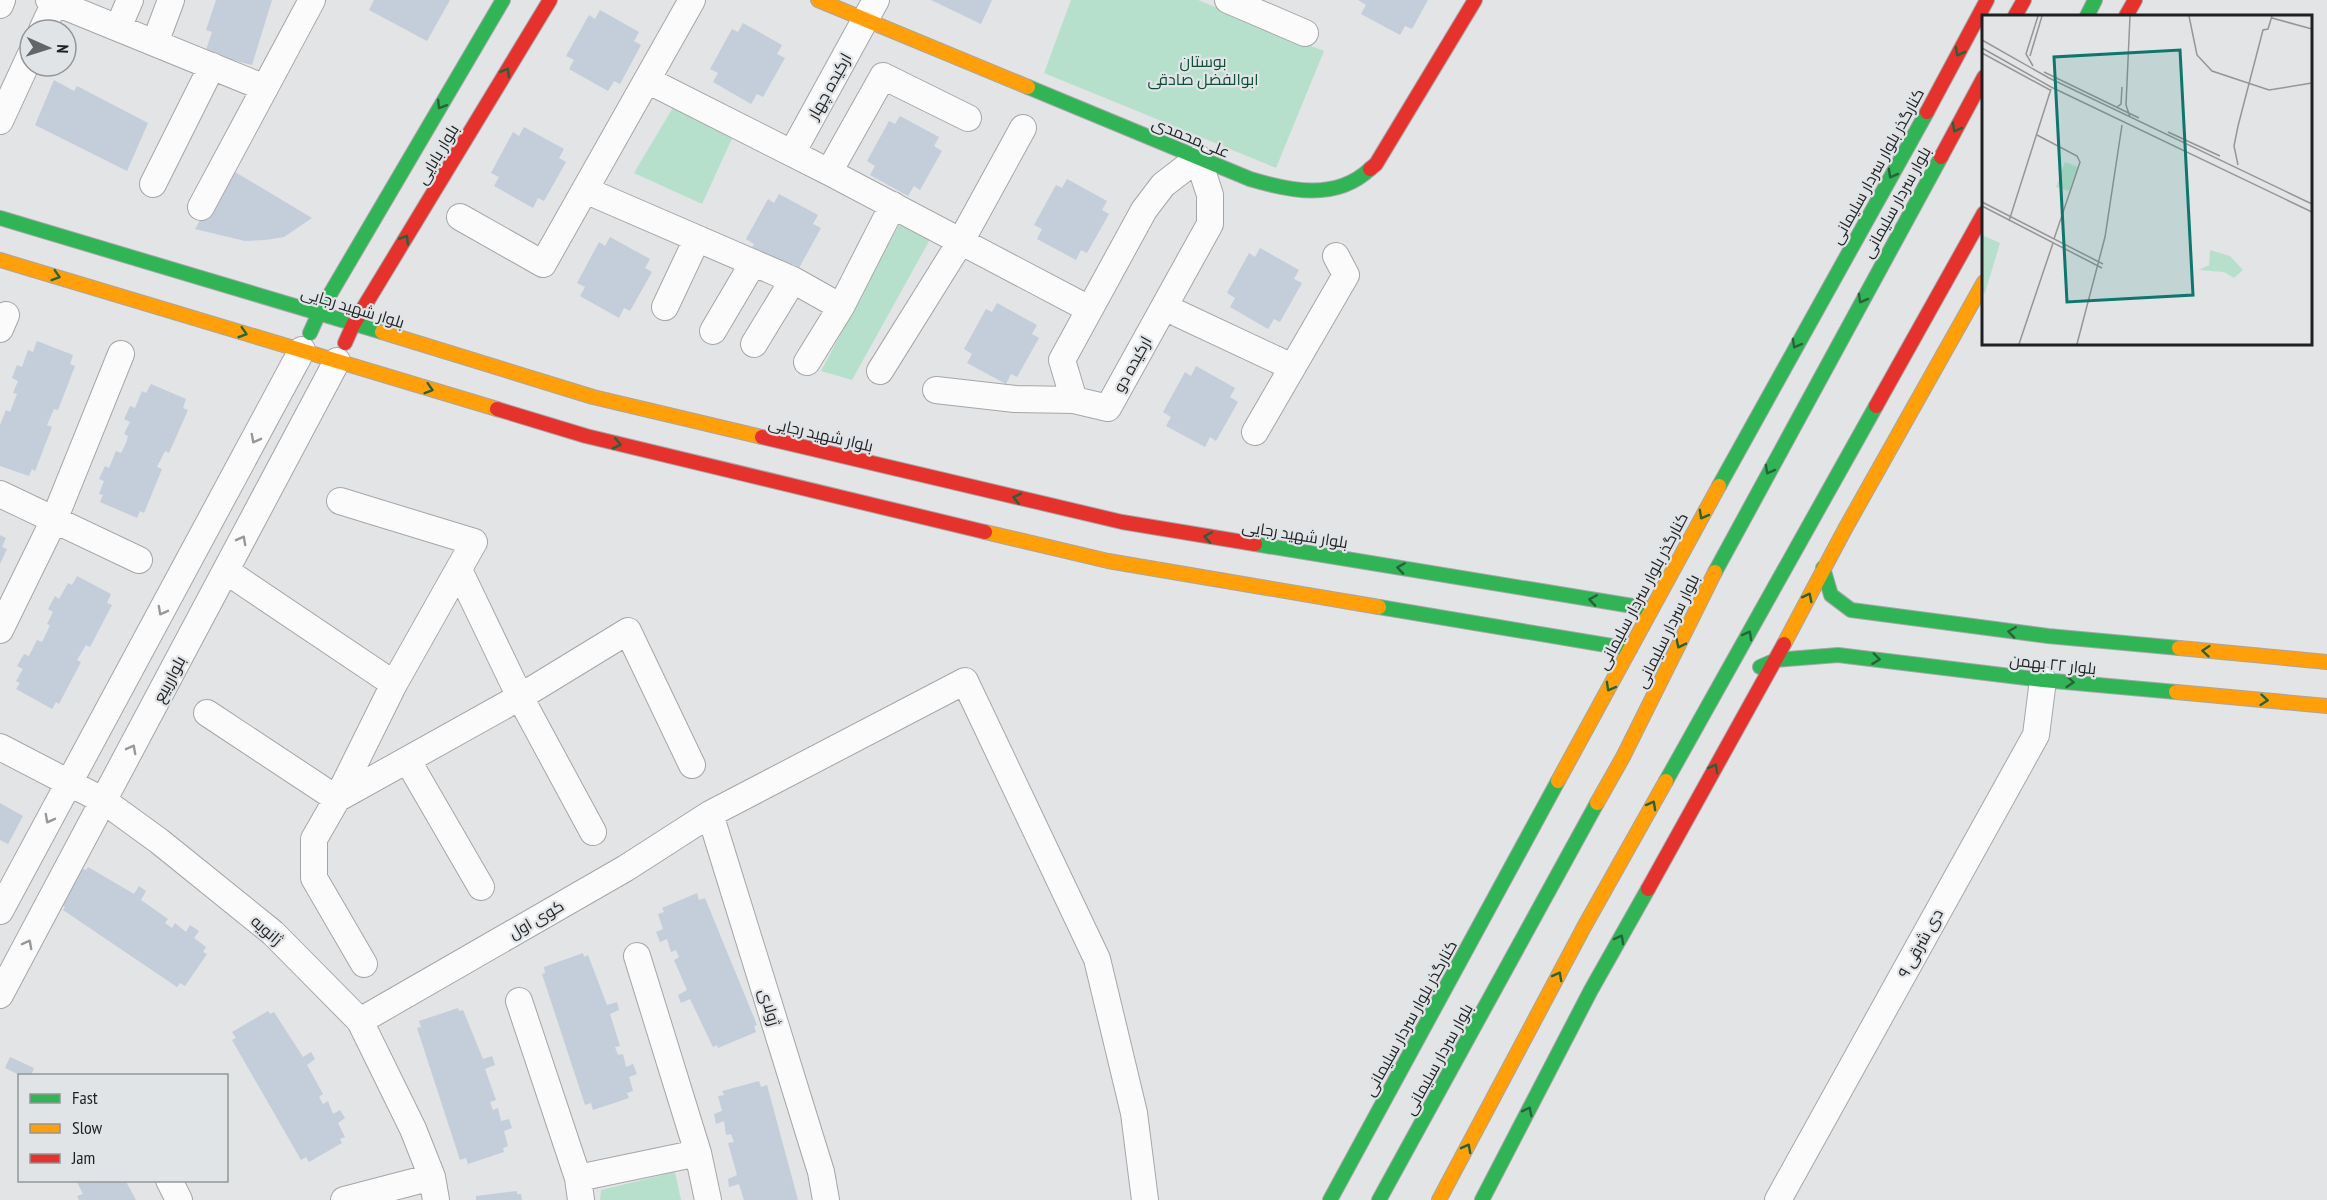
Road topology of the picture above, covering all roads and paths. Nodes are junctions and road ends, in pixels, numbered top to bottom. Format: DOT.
graph roads {
  1 [pos="2,0"];
  2 [pos="130,0"];
  3 [pos="171,0"];
  4 [pos="312,0"];
  5 [pos="503,0"];
  6 [pos="550,0"];
  7 [pos="692,0"];
  8 [pos="818,0"];
  9 [pos="1228,0"];
  10 [pos="1475,0"];
  11 [pos="1987,0"];
  12 [pos="2024,0"];
  13 [pos="2096,0"];
  14 [pos="2135,0"];
  15 [pos="52,1"];
  16 [pos="0,6"];
  17 [pos="871,10"];
  18 [pos="2016,15"];
  19 [pos="2088,15"];
  20 [pos="2127,15"];
  21 [pos="46,18"];
  22 [pos="118,28"];
  23 [pos="1305,33"];
  24 [pos="154,43"];
  25 [pos="212,66"];
  26 [pos="20,78"];
  27 [pos="1982,78"];
  28 [pos="647,80"];
  29 [pos="265,87"];
  30 [pos="1977,90"];
  31 [pos="968,118"];
  32 [pos="0,121"];
  33 [pos="1921,123"];
  34 [pos="1023,128"];
  35 [pos="792,153"];
  36 [pos="1198,158"];
  37 [pos="829,172"];
  38 [pos="153,184"];
  39 [pos="585,190"];
  40 [pos="893,206"];
  41 [pos="201,207"];
  42 [pos="1982,215"];
  43 [pos="460,217"];
  44 [pos="0,218"];
  45 [pos="698,239"];
  46 [pos="961,241"];
  47 [pos="1336,256"];
  48 [pos="0,260"];
  49 [pos="360,262"];
  50 [pos="753,263"];
  51 [pos="386,270"];
  52 [pos="793,280"];
  53 [pos="1982,284"];
  54 [pos="665,307"];
  55 [pos="841,307"];
  56 [pos="1164,307"];
  57 [pos="1089,309"];
  58 [pos="319,313"];
  59 [pos="353,325"];
  60 [pos="713,331"];
  61 [pos="754,344"];
  62 [pos="302,351"];
  63 [pos="121,354"];
  64 [pos="337,361"];
  65 [pos="807,362"];
  66 [pos="1292,367"];
  67 [pos="880,371"];
  68 [pos="936,390"];
  69 [pos="1074,400"];
  70 [pos="275,401"];
  71 [pos="306,418"];
  72 [pos="1255,432"];
  73 [pos="0,494"];
  74 [pos="340,501"];
  75 [pos="54,520"];
  76 [pos="139,560"];
  77 [pos="1824,568"];
  78 [pos="459,570"];
  79 [pos="226,571"];
  80 [pos="1454,577"];
  81 [pos="1651,609"];
  82 [pos="1442,618"];
  83 [pos="0,630"];
  84 [pos="1630,649"];
  85 [pos="1776,660"];
  86 [pos="2327,662"];
  87 [pos="2043,680"];
  88 [pos="394,684"];
  89 [pos="520,697"];
  90 [pos="1711,701"];
  91 [pos="2327,706"];
  92 [pos="207,713"];
  93 [pos="0,747"];
  94 [pos="408,760"];
  95 [pos="692,765"];
  96 [pos="69,782"];
  97 [pos="337,799"];
  98 [pos="104,801"];
  99 [pos="710,814"];
  100 [pos="593,832"];
  101 [pos="481,887"];
  102 [pos="0,911"];
  103 [pos="637,956"];
  104 [pos="364,964"];
  105 [pos="1497,983"];
  106 [pos="0,995"];
  107 [pos="519,1001"];
  108 [pos="1502,1011"];
  109 [pos="1536,1018"];
  110 [pos="360,1021"];
  111 [pos="1513,1021"];
  112 [pos="1477,1058"];
  113 [pos="1489,1069"];
  114 [pos="1449,1072"];
  115 [pos="1497,1089"];
  116 [pos="698,1153"];
  117 [pos="170,1182"];
  118 [pos="434,1189"];
  119 [pos="579,1189"];
  120 [pos="179,1200"];
  121 [pos="344,1200"];
  122 [pos="708,1200"];
  123 [pos="826,1200"];
  124 [pos="1145,1200"];
  125 [pos="1330,1200"];
  126 [pos="1379,1200"];
  127 [pos="1439,1200"];
  128 [pos="1482,1200"];
  129 [pos="1778,1200"];
  1 -- 16 [label="street"];
  2 -- 22 [label="street"];
  3 -- 24 [label="street"];
  4 -- 29 [label="street"];
  5 -- 49 [label="main road, بلوار بابایی, one-way"];
  51 -- 6 [label="main road, بلوار بابایی, one-way"];
  7 -- 28 [label="street"];
  8 -- 17 [label="main road, علی‌محمدی"];
  9 -- 23 [label="street"];
  10 -- 36 [label="main road, علی‌محمدی"];
  11 -- 33 [label="main road, کنارگذر بلوار سردار سلیمانی, one-way"];
  12 -- 18 [label="main road"];
  13 -- 19 [label="main road"];
  14 -- 20 [label="main road"];
  15 -- 21 [label="street"];
  15 -- 22 [label="street"];
  17 -- 35 [label="street, ارکیده چهار"];
  17 -- 36 [label="main road, علی‌محمدی"];
  22 -- 24 [label="street"];
  24 -- 25 [label="street"];
  25 -- 29 [label="street"];
  25 -- 38 [label="street"];
  26 -- 32 [label="street"];
  27 -- 30 [label="main road, بلوار سردار سلیمانی"];
  28 -- 35 [label="street"];
  28 -- 39 [label="street"];
  29 -- 41 [label="street"];
  30 -- 33 [label="main road"];
  30 -- 105 [label="main road, بلوار سردار سلیمانی, one-way"];
  31 -- 37 [label="street"];
  33 -- 81 [label="main road, کنارگذر بلوار سردار سلیمانی, one-way"];
  34 -- 46 [label="street"];
  35 -- 37 [label="street"];
  36 -- 56 [label="street, ارکیده دو"];
  36 -- 57 [label="street"];
  37 -- 40 [label="street"];
  39 -- 43 [label="street"];
  39 -- 45 [label="street"];
  40 -- 46 [label="street"];
  40 -- 55 [label="street"];
  90 -- 42 [label="main road, one-way"];
  44 -- 58 [label="main road, بلوار شهید رجایی"];
  45 -- 50 [label="street"];
  45 -- 54 [label="street"];
  46 -- 57 [label="street"];
  46 -- 67 [label="street"];
  47 -- 66 [label="street"];
  48 -- 62 [label="main road, one-way"];
  49 -- 51 [label="main road"];
  49 -- 58 [label="main road, بلوار بابایی"];
  50 -- 52 [label="street"];
  50 -- 60 [label="street"];
  51 -- 59 [label="main road, بلوار بابایی"];
  52 -- 55 [label="street"];
  52 -- 61 [label="street"];
  53 -- 77 [label="main road"];
  55 -- 65 [label="street"];
  56 -- 66 [label="street"];
  56 -- 69 [label="street, ارکیده دو"];
  57 -- 69 [label="street"];
  58 -- 59 [label="main road, بلوار شهید رجایی"];
  58 -- 62 [label="main road, بلوار بابایی"];
  59 -- 64 [label="main road, بلوار بابایی"];
  80 -- 59 [label="main road, بلوار شهید رجایی, one-way"];
  62 -- 64 [label="main road"];
  62 -- 70 [label="street"];
  63 -- 75 [label="street"];
  64 -- 71 [label="street, بلوارربیع"];
  64 -- 82 [label="main road, one-way"];
  66 -- 72 [label="street"];
  68 -- 69 [label="street"];
  70 -- 71 [label="street"];
  70 -- 96 [label="street, one-way"];
  79 -- 71 [label="street, بلوارربیع, one-way"];
  73 -- 75 [label="street"];
  74 -- 78 [label="street"];
  75 -- 76 [label="street"];
  75 -- 83 [label="street"];
  85 -- 77 [label="main road, one-way"];
  86 -- 77 [label="main road, بلوار ۲۲ بهمن, one-way"];
  78 -- 88 [label="street"];
  78 -- 89 [label="street"];
  79 -- 88 [label="street"];
  98 -- 79 [label="street, بلوارربیع, one-way"];
  81 -- 80 [label="main road, بلوار شهید رجایی, one-way"];
  80 -- 82 [label="main road"];
  81 -- 84 [label="main road, کنارگذر بلوار سردار سلیمانی"];
  82 -- 84 [label="main road"];
  84 -- 125 [label="main road, کنارگذر بلوار سردار سلیمانی, one-way"];
  85 -- 87 [label="main road, بلوار ۲۲ بهمن, one-way"];
  85 -- 90 [label="main road, بلوار ۲۲ بهمن"];
  128 -- 85 [label="main road, one-way"];
  87 -- 91 [label="main road, بلوار ۲۲ بهمن, one-way"];
  87 -- 129 [label="street, ۹ دی شرقی"];
  88 -- 97 [label="street"];
  89 -- 94 [label="street"];
  89 -- 95 [label="street"];
  89 -- 100 [label="street"];
  109 -- 90 [label="main road, one-way"];
  92 -- 97 [label="street"];
  93 -- 96 [label="street, ژانویه"];
  94 -- 97 [label="street"];
  94 -- 101 [label="street"];
  96 -- 98 [label="street, ژانویه"];
  96 -- 102 [label="street, one-way"];
  97 -- 104 [label="street"];
  106 -- 98 [label="street, بلوارربیع, one-way"];
  98 -- 110 [label="street, ژانویه"];
  99 -- 110 [label="street, کوی اول"];
  99 -- 123 [label="street, ژولای"];
  99 -- 124 [label="street, کوی اول"];
  103 -- 116 [label="street"];
  105 -- 108 [label="main road"];
  105 -- 114 [label="main road, بلوار سردار سلیمانی"];
  107 -- 119 [label="street"];
  109 -- 111 [label="main road"];
  109 -- 115 [label="main road"];
  110 -- 118 [label="street, ژانویه"];
  112 -- 114 [label="main road"];
  113 -- 115 [label="main road"];
  114 -- 126 [label="main road, بلوار سردار سلیمانی"];
  127 -- 115 [label="main road, one-way"];
  116 -- 119 [label="street"];
  116 -- 122 [label="street"];
  117 -- 120 [label="street"];
  118 -- 121 [label="street"];
}
